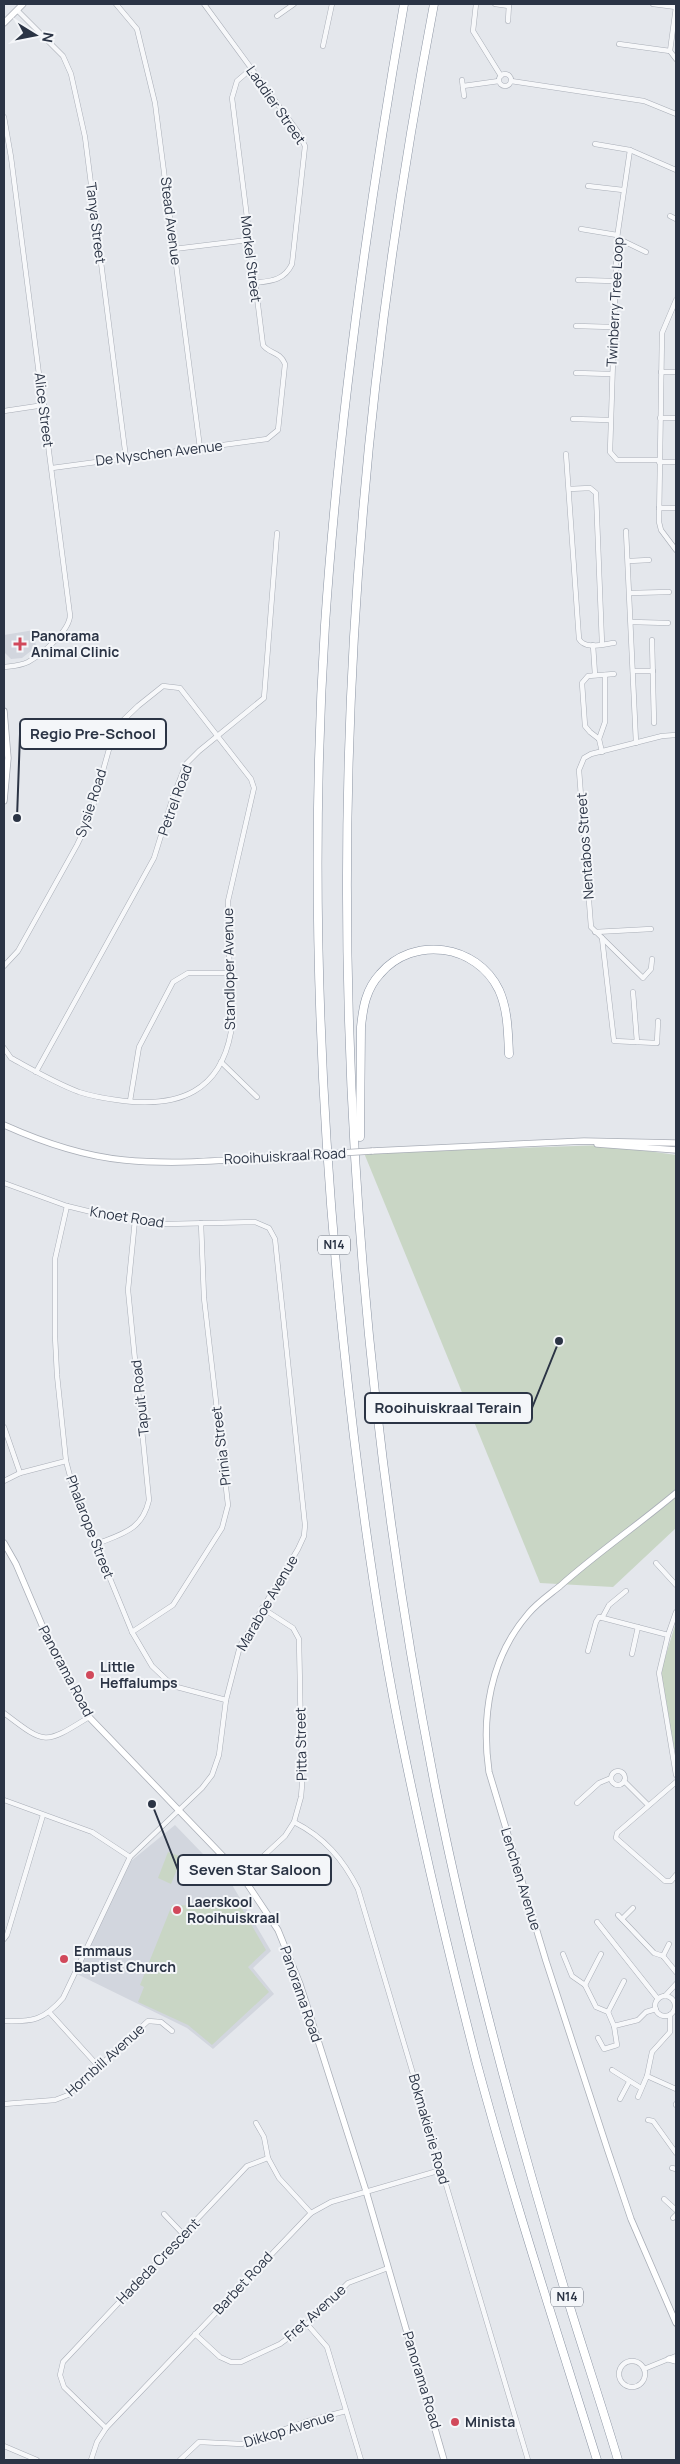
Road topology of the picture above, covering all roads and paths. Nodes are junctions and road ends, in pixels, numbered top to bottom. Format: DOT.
graph roads {
  1 [pos="24,4"];
  2 [pos="116,4"];
  3 [pos="204,4"];
  4 [pos="289,4"];
  5 [pos="294,4"];
  6 [pos="332,4"];
  7 [pos="404,4"];
  8 [pos="434,4"];
  9 [pos="476,4"];
  10 [pos="495,4"];
  11 [pos="653,4"];
  12 [pos="509,5"];
  13 [pos="676,7"];
  14 [pos="17,10"];
  15 [pos="508,21"];
  16 [pos="4,23"];
  17 [pos="618,44"];
  18 [pos="323,46"];
  19 [pos="670,51"];
  20 [pos="676,59"];
  21 [pos="251,69"];
  22 [pos="500,78"];
  23 [pos="462,80"];
  24 [pos="511,81"];
  25 [pos="463,86"];
  26 [pos="464,96"];
  27 [pos="676,114"];
  28 [pos="4,117"];
  29 [pos="595,144"];
  30 [pos="630,150"];
  31 [pos="676,170"];
  32 [pos="588,186"];
  33 [pos="623,190"];
  34 [pos="670,216"];
  35 [pos="676,219"];
  36 [pos="581,229"];
  37 [pos="617,236"];
  38 [pos="248,240"];
  39 [pos="174,249"];
  40 [pos="646,252"];
  41 [pos="578,280"];
  42 [pos="614,281"];
  43 [pos="254,283"];
  44 [pos="676,300"];
  45 [pos="674,311"];
  46 [pos="576,326"];
  47 [pos="612,328"];
  48 [pos="661,372"];
  49 [pos="676,372"];
  50 [pos="576,374"];
  51 [pos="611,374"];
  52 [pos="44,406"];
  53 [pos="4,411"];
  54 [pos="660,418"];
  55 [pos="676,418"];
  56 [pos="574,419"];
  57 [pos="610,420"];
  58 [pos="267,440"];
  59 [pos="200,448"];
  60 [pos="566,454"];
  61 [pos="126,458"];
  62 [pos="659,461"];
  63 [pos="676,462"];
  64 [pos="52,468"];
  65 [pos="569,489"];
  66 [pos="659,508"];
  67 [pos="676,508"];
  68 [pos="626,531"];
  69 [pos="277,534"];
  70 [pos="676,550"];
  71 [pos="649,560"];
  72 [pos="629,561"];
  73 [pos="630,592"];
  74 [pos="669,592"];
  75 [pos="631,622"];
  76 [pos="668,623"];
  77 [pos="652,640"];
  78 [pos="614,642"];
  79 [pos="602,644"];
  80 [pos="593,645"];
  81 [pos="4,667"];
  82 [pos="633,671"];
  83 [pos="653,671"];
  84 [pos="614,674"];
  85 [pos="595,675"];
  86 [pos="605,675"];
  87 [pos="178,686"];
  88 [pos="4,712"];
  89 [pos="654,723"];
  90 [pos="218,735"];
  91 [pos="676,735"];
  92 [pos="599,739"];
  93 [pos="636,743"];
  94 [pos="602,752"];
  95 [pos="4,801"];
  96 [pos="651,930"];
  97 [pos="595,932"];
  98 [pos="602,938"];
  99 [pos="652,959"];
  100 [pos="4,966"];
  101 [pos="228,973"];
  102 [pos="632,992"];
  103 [pos="658,1021"];
  104 [pos="637,1042"];
  105 [pos="4,1048"];
  106 [pos="509,1054"];
  107 [pos="221,1062"];
  108 [pos="36,1072"];
  109 [pos="257,1097"];
  110 [pos="130,1101"];
  111 [pos="4,1125"];
  112 [pos="573,1142"];
  113 [pos="676,1143"];
  114 [pos="676,1150"];
  115 [pos="4,1183"];
  116 [pos="67,1206"];
  117 [pos="135,1220"];
  118 [pos="254,1222"];
  119 [pos="201,1223"];
  120 [pos="367,1294"];
  121 [pos="4,1427"];
  122 [pos="66,1461"];
  123 [pos="20,1473"];
  124 [pos="4,1481"];
  125 [pos="676,1493"];
  126 [pos="4,1543"];
  127 [pos="94,1545"];
  128 [pos="656,1563"];
  129 [pos="676,1585"];
  130 [pos="626,1591"];
  131 [pos="262,1608"];
  132 [pos="676,1612"];
  133 [pos="602,1618"];
  134 [pos="638,1627"];
  135 [pos="132,1632"];
  136 [pos="668,1635"];
  137 [pos="588,1652"];
  138 [pos="632,1654"];
  139 [pos="226,1700"];
  140 [pos="4,1713"];
  141 [pos="88,1717"];
  142 [pos="676,1775"];
  143 [pos="612,1778"];
  144 [pos="624,1781"];
  145 [pos="676,1782"];
  146 [pos="4,1800"];
  147 [pos="577,1803"];
  148 [pos="648,1805"];
  149 [pos="180,1810"];
  150 [pos="43,1815"];
  151 [pos="294,1822"];
  152 [pos="130,1857"];
  153 [pos="676,1875"];
  154 [pos="242,1876"];
  155 [pos="633,1908"];
  156 [pos="598,1922"];
  157 [pos="4,1939"];
  158 [pos="669,1944"];
  159 [pos="563,1954"];
  160 [pos="601,1954"];
  161 [pos="663,1956"];
  162 [pos="676,1972"];
  163 [pos="624,1981"];
  164 [pos="676,1984"];
  165 [pos="585,1985"];
  166 [pos="665,1996"];
  167 [pos="658,1999"];
  168 [pos="656,2008"];
  169 [pos="608,2012"];
  170 [pos="50,2014"];
  171 [pos="673,2015"];
  172 [pos="4,2021"];
  173 [pos="614,2026"];
  174 [pos="172,2031"];
  175 [pos="598,2038"];
  176 [pos="99,2067"];
  177 [pos="612,2070"];
  178 [pos="647,2076"];
  179 [pos="629,2082"];
  180 [pos="641,2088"];
  181 [pos="676,2089"];
  182 [pos="638,2097"];
  183 [pos="620,2099"];
  184 [pos="4,2104"];
  185 [pos="648,2120"];
  186 [pos="256,2123"];
  187 [pos="676,2153"];
  188 [pos="268,2158"];
  189 [pos="441,2170"];
  190 [pos="366,2191"];
  191 [pos="664,2199"];
  192 [pos="676,2210"];
  193 [pos="311,2213"];
  194 [pos="164,2214"];
  195 [pos="183,2234"];
  196 [pos="388,2268"];
  197 [pos="676,2323"];
  198 [pos="307,2324"];
  199 [pos="195,2334"];
  200 [pos="676,2356"];
  201 [pos="668,2359"];
  202 [pos="676,2361"];
  203 [pos="644,2369"];
  204 [pos="346,2411"];
  205 [pos="106,2428"];
  206 [pos="4,2446"];
  207 [pos="37,2460"];
  208 [pos="91,2460"];
  209 [pos="180,2460"];
  210 [pos="361,2460"];
  211 [pos="444,2460"];
  212 [pos="528,2460"];
  213 [pos="597,2460"];
  214 [pos="618,2460"];
  1 -- 14 [label="main road"];
  2 -- 39 [label="street, Stead Avenue"];
  3 -- 21 [label="street, Laddier Street"];
  4 -- 5 [label="street"];
  6 -- 18 [label="street"];
  7 -- 213 [label="highway, N14"];
  8 -- 120 [label="highway, N14"];
  9 -- 22 [label="street"];
  10 -- 12 [label="street"];
  11 -- 13 [label="street"];
  12 -- 15 [label="street"];
  13 -- 19 [label="street"];
  14 -- 16 [label="main road"];
  14 -- 61 [label="street, Tanya Street"];
  17 -- 19 [label="street"];
  19 -- 20 [label="street"];
  21 -- 38 [label="street, Morkel Street"];
  21 -- 43 [label="street, Laddier Street"];
  22 -- 24 [label="street"];
  22 -- 24 [label="street"];
  22 -- 25 [label="street"];
  23 -- 25 [label="street"];
  24 -- 27 [label="street"];
  25 -- 26 [label="street"];
  28 -- 52 [label="street, Alice Street"];
  29 -- 30 [label="street"];
  30 -- 31 [label="street"];
  30 -- 33 [label="street, Twinberry Tree Loop"];
  32 -- 33 [label="street"];
  33 -- 37 [label="street, Twinberry Tree Loop"];
  34 -- 35 [label="street"];
  36 -- 37 [label="street"];
  37 -- 40 [label="street"];
  37 -- 42 [label="street, Twinberry Tree Loop"];
  38 -- 39 [label="street"];
  38 -- 43 [label="street, Morkel Street"];
  39 -- 59 [label="street, Stead Avenue"];
  41 -- 42 [label="street"];
  42 -- 47 [label="street, Twinberry Tree Loop"];
  43 -- 58 [label="street, Morkel Street"];
  44 -- 45 [label="street"];
  45 -- 48 [label="street"];
  46 -- 47 [label="street"];
  47 -- 51 [label="street, Twinberry Tree Loop"];
  48 -- 49 [label="street"];
  48 -- 54 [label="street"];
  50 -- 51 [label="street"];
  51 -- 57 [label="street, Twinberry Tree Loop"];
  52 -- 53 [label="street"];
  52 -- 64 [label="street, Alice Street"];
  54 -- 55 [label="street"];
  54 -- 62 [label="street"];
  56 -- 57 [label="street"];
  57 -- 62 [label="street, Twinberry Tree Loop"];
  58 -- 59 [label="street, De Nyschen Avenue"];
  59 -- 61 [label="street, De Nyschen Avenue"];
  60 -- 65 [label="street"];
  61 -- 64 [label="street, De Nyschen Avenue"];
  62 -- 63 [label="street"];
  62 -- 66 [label="street"];
  64 -- 81 [label="street, Alice Street"];
  65 -- 79 [label="street"];
  65 -- 80 [label="street"];
  66 -- 67 [label="street"];
  66 -- 70 [label="street"];
  68 -- 72 [label="street"];
  69 -- 90 [label="street, Petrel Road"];
  71 -- 72 [label="street"];
  72 -- 73 [label="street"];
  73 -- 74 [label="street"];
  73 -- 75 [label="street"];
  75 -- 76 [label="street"];
  75 -- 82 [label="street"];
  77 -- 83 [label="street"];
  78 -- 79 [label="street"];
  79 -- 80 [label="street"];
  80 -- 85 [label="street"];
  82 -- 83 [label="street"];
  82 -- 93 [label="street"];
  83 -- 89 [label="street"];
  84 -- 86 [label="street"];
  85 -- 86 [label="street"];
  85 -- 92 [label="street"];
  86 -- 92 [label="street"];
  87 -- 90 [label="street, Standloper Avenue"];
  87 -- 100 [label="street, Sysie Road"];
  88 -- 95 [label="main road"];
  90 -- 101 [label="street, Standloper Avenue"];
  90 -- 108 [label="street, Petrel Road"];
  91 -- 93 [label="street"];
  92 -- 94 [label="street"];
  93 -- 94 [label="street"];
  94 -- 97 [label="street, Nentabos Street"];
  96 -- 97 [label="street"];
  97 -- 98 [label="street"];
  98 -- 99 [label="street"];
  98 -- 104 [label="street"];
  101 -- 107 [label="street, Standloper Avenue"];
  101 -- 110 [label="street"];
  102 -- 104 [label="street"];
  103 -- 104 [label="street"];
  105 -- 108 [label="street, Standloper Avenue"];
  106 -- 120 [label="highway"];
  107 -- 109 [label="street"];
  107 -- 110 [label="street, Standloper Avenue"];
  108 -- 110 [label="street, Standloper Avenue"];
  111 -- 112 [label="main road, Rooihuiskraal Road, bridge"];
  112 -- 113 [label="main road, Rooihuiskraal Road"];
  112 -- 114 [label="main road, Rooihuiskraal Road"];
  115 -- 116 [label="street, Knoet Road"];
  116 -- 117 [label="street, Knoet Road"];
  116 -- 122 [label="street, Phalarope Street"];
  117 -- 119 [label="street, Knoet Road"];
  117 -- 127 [label="street, Tapuit Road"];
  118 -- 119 [label="street, Knoet Road"];
  118 -- 131 [label="street, Maraboe Avenue"];
  119 -- 135 [label="street, Prinia Street"];
  120 -- 214 [label="highway, N14"];
  121 -- 123 [label="street"];
  122 -- 123 [label="street"];
  122 -- 127 [label="street, Phalarope Street"];
  123 -- 124 [label="street"];
  125 -- 197 [label="main road, Lenchen Avenue"];
  126 -- 141 [label="main road, Panorama Road"];
  127 -- 135 [label="street, Phalarope Street"];
  128 -- 129 [label="street"];
  130 -- 133 [label="street"];
  131 -- 139 [label="street, Maraboe Avenue"];
  131 -- 151 [label="street, Pitta Street"];
  132 -- 136 [label="street"];
  133 -- 134 [label="street"];
  133 -- 137 [label="street"];
  134 -- 136 [label="street"];
  134 -- 138 [label="street"];
  135 -- 139 [label="street, Phalarope Street"];
  136 -- 142 [label="street"];
  139 -- 149 [label="street, Maraboe Avenue"];
  140 -- 141 [label="street"];
  141 -- 149 [label="main road, Panorama Road"];
  143 -- 144 [label="street"];
  143 -- 144 [label="street"];
  143 -- 147 [label="street"];
  144 -- 148 [label="street"];
  145 -- 148 [label="street"];
  146 -- 150 [label="street"];
  148 -- 153 [label="street"];
  149 -- 152 [label="street, Maraboe Avenue"];
  149 -- 154 [label="main road, Panorama Road"];
  150 -- 152 [label="street"];
  150 -- 157 [label="street"];
  151 -- 154 [label="street, Pitta Street"];
  151 -- 189 [label="street, Bokmakierie Road"];
  152 -- 170 [label="street, Maraboe Avenue"];
  154 -- 190 [label="main road, Panorama Road"];
  155 -- 161 [label="street"];
  156 -- 167 [label="street"];
  158 -- 161 [label="street"];
  159 -- 165 [label="street"];
  160 -- 165 [label="street"];
  161 -- 162 [label="street"];
  163 -- 169 [label="street"];
  164 -- 166 [label="street"];
  165 -- 169 [label="street"];
  166 -- 167 [label="street"];
  166 -- 171 [label="street"];
  167 -- 168 [label="street"];
  168 -- 171 [label="street"];
  168 -- 173 [label="street"];
  169 -- 173 [label="street"];
  170 -- 172 [label="street"];
  170 -- 176 [label="street"];
  171 -- 178 [label="street"];
  173 -- 175 [label="street"];
  174 -- 176 [label="street, Hornbill Avenue"];
  176 -- 184 [label="street, Hornbill Avenue"];
  177 -- 179 [label="street"];
  178 -- 180 [label="street"];
  178 -- 181 [label="street"];
  179 -- 180 [label="street"];
  179 -- 183 [label="street"];
  180 -- 182 [label="street"];
  185 -- 187 [label="street"];
  186 -- 188 [label="street"];
  188 -- 193 [label="street"];
  188 -- 195 [label="street, Hadeda Crescent"];
  189 -- 190 [label="street, Barbet Road"];
  189 -- 212 [label="street, Bokmakierie Road"];
  190 -- 193 [label="street, Barbet Road"];
  190 -- 196 [label="main road, Panorama Road"];
  191 -- 192 [label="street"];
  193 -- 199 [label="street, Barbet Road"];
  194 -- 195 [label="street"];
  195 -- 205 [label="street, Hadeda Crescent"];
  196 -- 198 [label="street, Fret Avenue"];
  196 -- 211 [label="main road, Panorama Road"];
  198 -- 199 [label="street, Fret Avenue"];
  198 -- 204 [label="street"];
  199 -- 205 [label="street, Barbet Road"];
  200 -- 201 [label="street"];
  201 -- 202 [label="main road"];
  201 -- 203 [label="street"];
  203 -- 203 [label="street"];
  204 -- 209 [label="street, Dikkop Avenue"];
  204 -- 210 [label="street"];
  205 -- 208 [label="street, Barbet Road"];
  206 -- 207 [label="street"];
}
